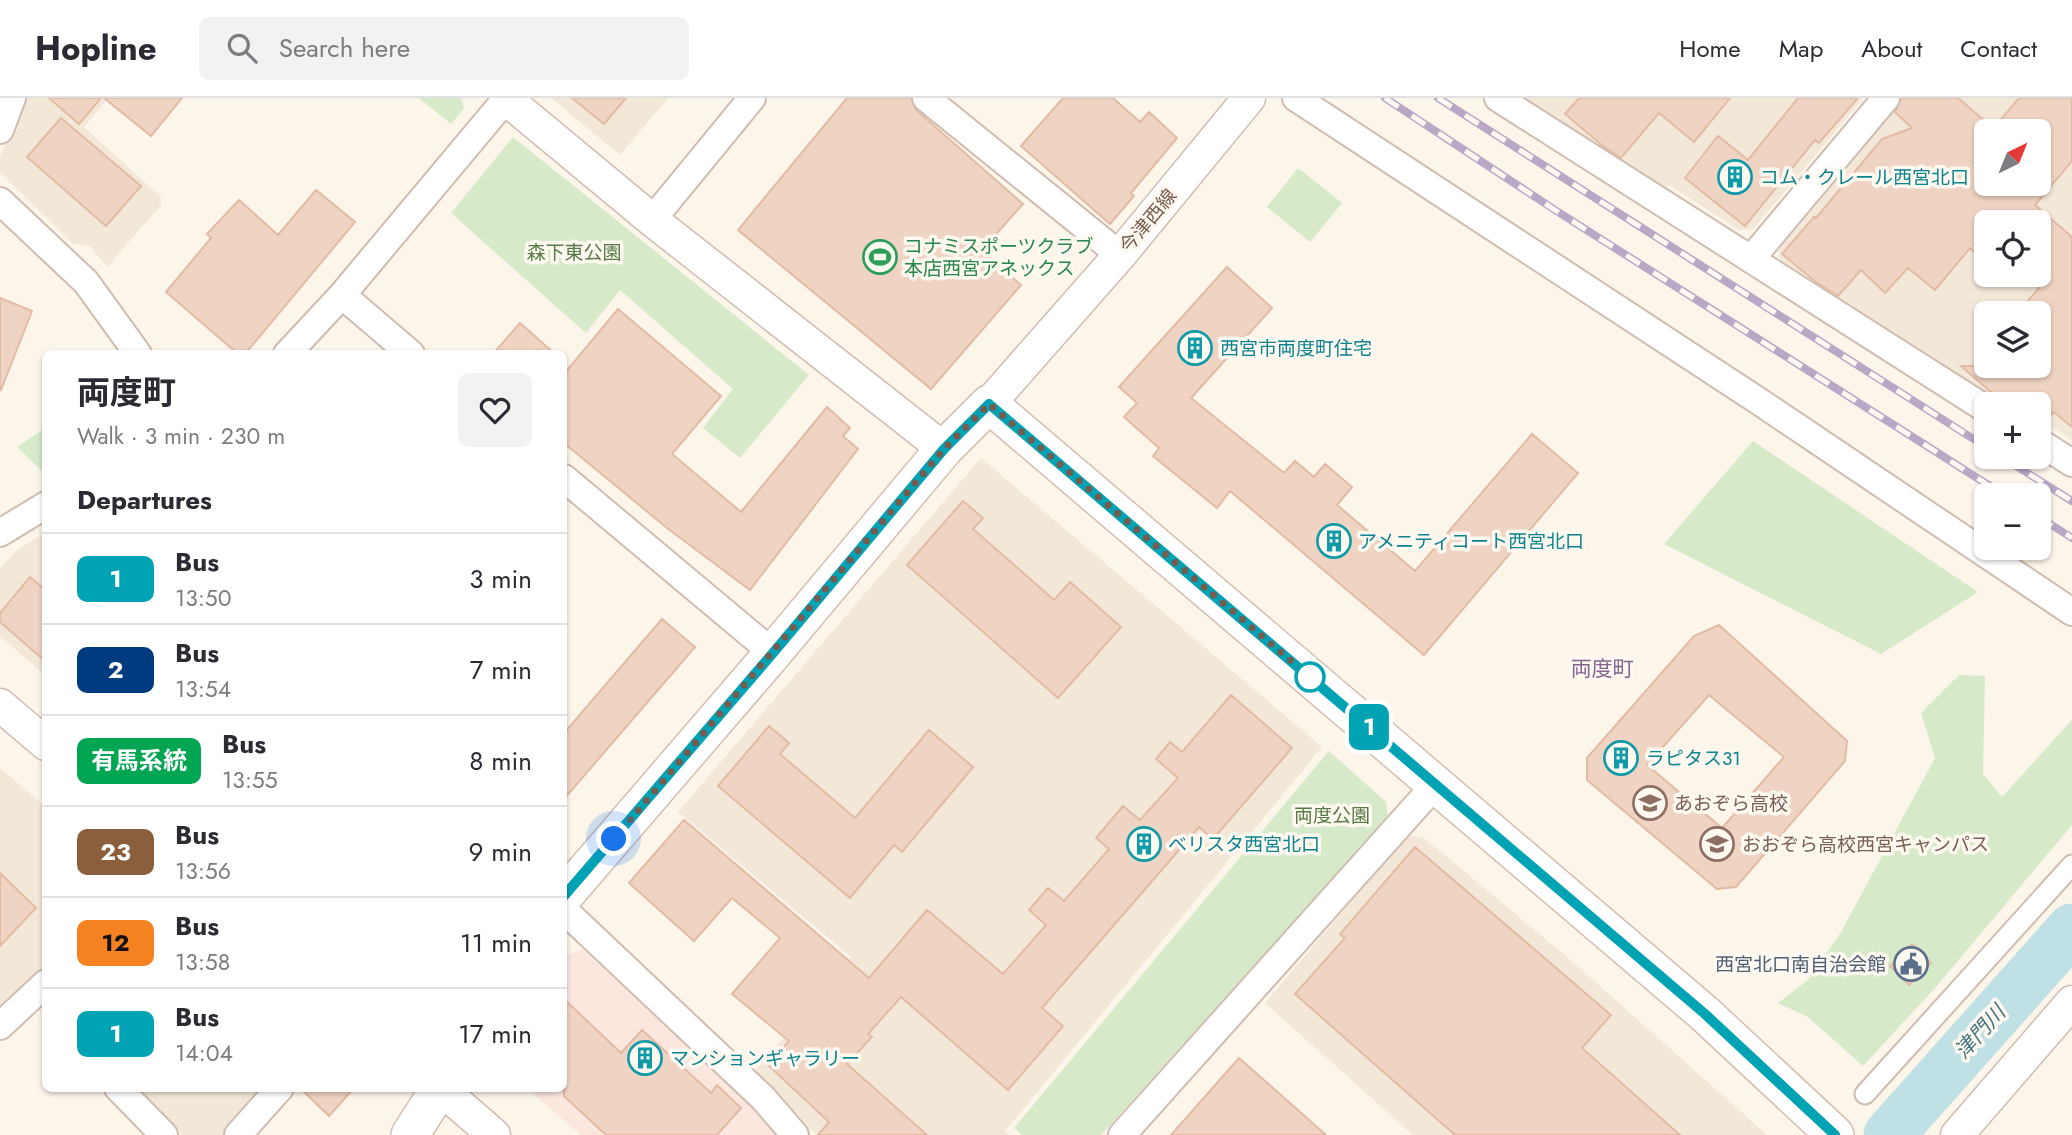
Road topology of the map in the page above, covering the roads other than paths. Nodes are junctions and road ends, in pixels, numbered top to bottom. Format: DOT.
graph roads {
  1 [pos="12,98"];
  2 [pos="506,98"];
  3 [pos="752,98"];
  4 [pos="926,98"];
  5 [pos="1249,98"];
  6 [pos="1296,98"];
  7 [pos="1498,98"];
  8 [pos="1885,98"];
  9 [pos="0,130"];
  10 [pos="0,201"];
  11 [pos="652,220"];
  12 [pos="1120,255"];
  13 [pos="1751,259"];
  14 [pos="342,295"];
  15 [pos="135,350"];
  16 [pos="291,350"];
  17 [pos="406,350"];
  18 [pos="1974,401"];
  19 [pos="989,404"];
  20 [pos="944,449"];
  21 [pos="2051,450"];
  22 [pos="2072,464"];
  23 [pos="567,481"];
  24 [pos="42,507"];
  25 [pos="0,533"];
  26 [pos="2072,612"];
  27 [pos="773,653"];
  28 [pos="0,705"];
  29 [pos="42,741"];
  30 [pos="1436,784"];
  31 [pos="2072,865"];
  32 [pos="567,893"];
  33 [pos="567,914"];
  34 [pos="40,999"];
  35 [pos="2072,1002"];
  36 [pos="0,1026"];
  37 [pos="122,1092"];
  38 [pos="276,1092"];
  39 [pos="438,1092"];
  40 [pos="444,1092"];
  41 [pos="1866,1094"];
  42 [pos="1831,1134"];
  43 [pos="164,1135"];
  44 [pos="238,1135"];
  45 [pos="410,1135"];
  46 [pos="494,1135"];
  47 [pos="795,1135"];
  48 [pos="1122,1135"];
  49 [pos="1956,1135"];
  1 -- 9 [label="street"];
  2 -- 11 [label="street"];
  2 -- 14 [label="street"];
  3 -- 11 [label="street"];
  4 -- 12 [label="street"];
  5 -- 12 [label="street, 今津西線"];
  6 -- 26 [label="street"];
  7 -- 13 [label="street"];
  8 -- 13 [label="street"];
  10 -- 15 [label="street"];
  11 -- 20 [label="street"];
  12 -- 19 [label="street, 今津西線"];
  13 -- 18 [label="street"];
  14 -- 16 [label="street"];
  14 -- 17 [label="street"];
  19 -- 20 [label="main road"];
  19 -- 30 [label="main road"];
  20 -- 27 [label="main road"];
  21 -- 22 [label="street"];
  23 -- 27 [label="street"];
  24 -- 25 [label="street"];
  27 -- 32 [label="main road"];
  28 -- 29 [label="street"];
  30 -- 42 [label="main road"];
  30 -- 48 [label="street"];
  31 -- 41 [label="street"];
  33 -- 47 [label="street"];
  34 -- 36 [label="street"];
  35 -- 49 [label="street"];
  37 -- 43 [label="street"];
  38 -- 44 [label="street"];
  39 -- 45 [label="main road"];
  40 -- 46 [label="street"];
}
